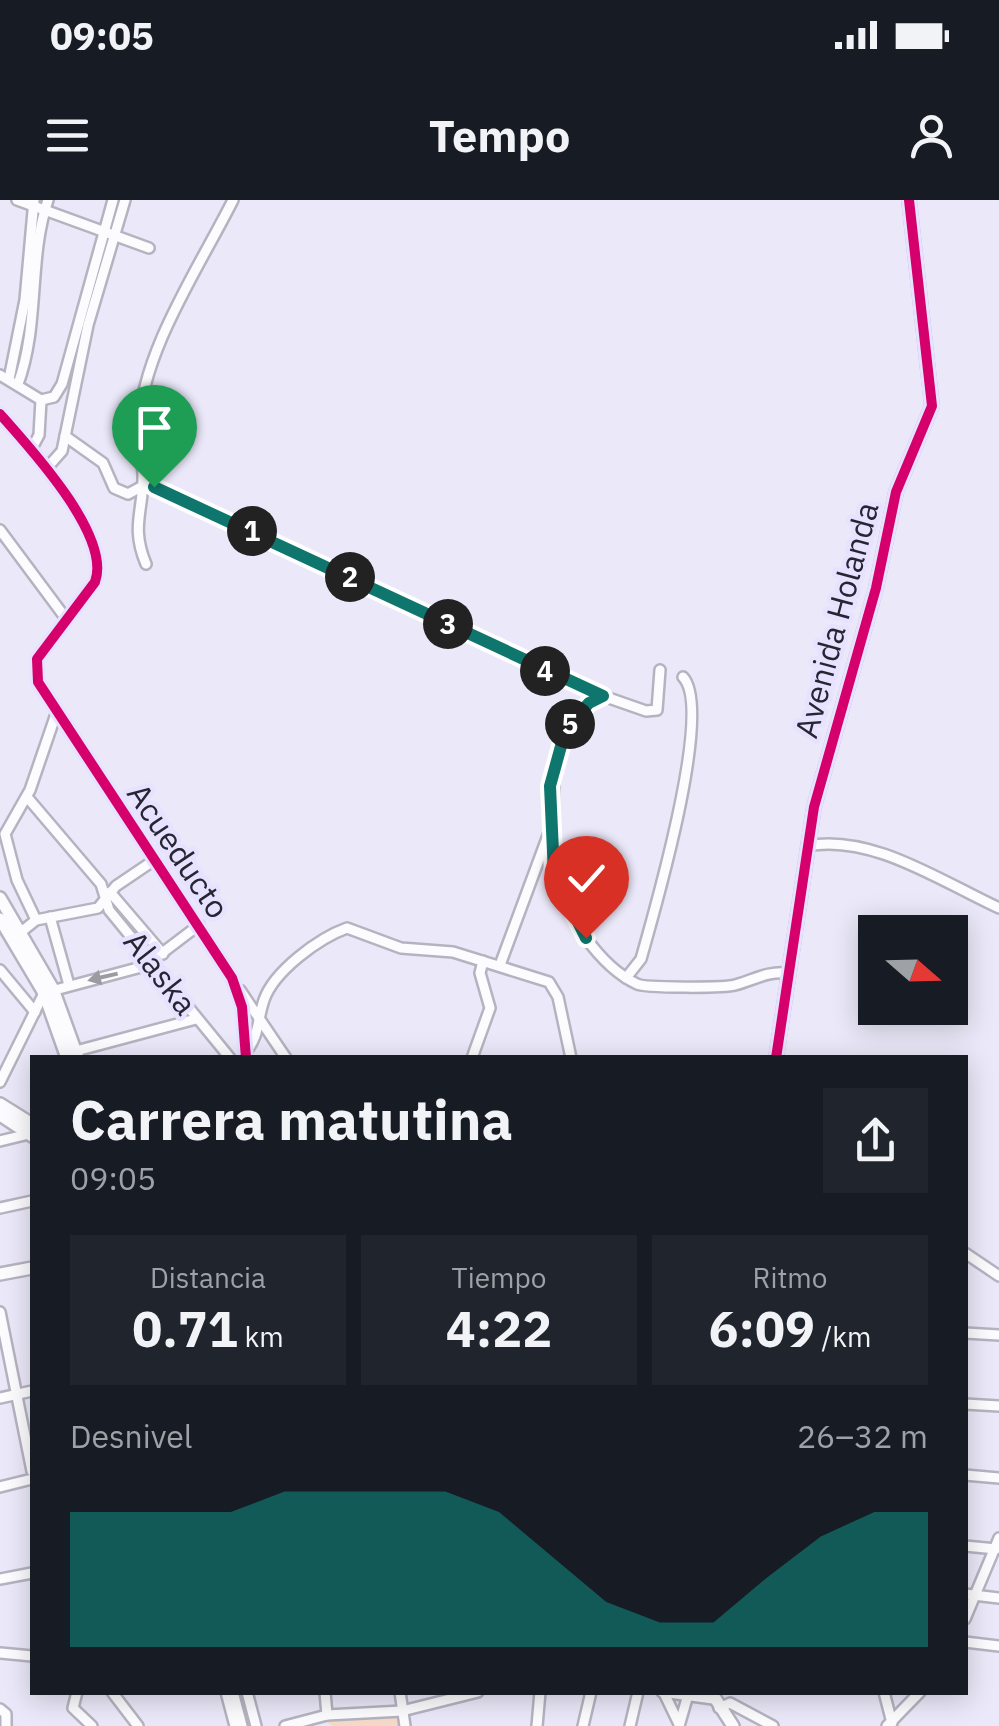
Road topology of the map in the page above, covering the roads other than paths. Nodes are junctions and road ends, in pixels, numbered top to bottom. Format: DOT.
graph roads {
  1 [pos="17,200"];
  2 [pos="114,200"];
  3 [pos="125,200"];
  4 [pos="233,200"];
  5 [pos="909,200"];
  6 [pos="34,203"];
  7 [pos="46,205"];
  8 [pos="102,231"];
  9 [pos="114,235"];
  10 [pos="148,248"];
  11 [pos="9,379"];
  12 [pos="41,400"];
  13 [pos="0,414"];
  14 [pos="66,436"];
  15 [pos="31,450"];
  16 [pos="46,469"];
  17 [pos="141,488"];
  18 [pos="0,530"];
  19 [pos="146,564"];
  20 [pos="68,620"];
  21 [pos="660,670"];
  22 [pos="683,676"];
  23 [pos="603,696"];
  24 [pos="56,714"];
  25 [pos="26,797"];
  26 [pos="553,822"];
  27 [pos="3,836"];
  28 [pos="807,846"];
  29 [pos="153,861"];
  30 [pos="107,897"];
  31 [pos="0,898"];
  32 [pos="999,908"];
  33 [pos="50,917"];
  34 [pos="0,919"];
  35 [pos="36,920"];
  36 [pos="199,925"];
  37 [pos="21,932"];
  38 [pos="163,954"];
  39 [pos="483,961"];
  40 [pos="153,962"];
  41 [pos="500,966"];
  42 [pos="0,970"];
  43 [pos="787,973"];
  44 [pos="232,978"];
  45 [pos="626,978"];
  46 [pos="68,985"];
  47 [pos="48,991"];
  48 [pos="36,1012"];
  49 [pos="196,1019"];
  50 [pos="262,1020"];
  51 [pos="74,1055"];
  52 [pos="227,1055"];
  53 [pos="246,1055"];
  54 [pos="284,1055"];
  55 [pos="473,1055"];
  56 [pos="570,1055"];
  57 [pos="776,1055"];
  58 [pos="0,1082"];
  59 [pos="0,1104"];
  60 [pos="0,1115"];
  61 [pos="30,1130"];
  62 [pos="30,1130"];
  63 [pos="30,1131"];
  64 [pos="0,1141"];
  65 [pos="30,1201"];
  66 [pos="0,1208"];
  67 [pos="968,1255"];
  68 [pos="30,1268"];
  69 [pos="0,1274"];
  70 [pos="999,1276"];
  71 [pos="0,1312"];
  72 [pos="968,1333"];
  73 [pos="999,1335"];
  74 [pos="30,1391"];
  75 [pos="16,1394"];
  76 [pos="0,1398"];
  77 [pos="968,1404"];
  78 [pos="999,1406"];
  79 [pos="30,1461"];
  80 [pos="968,1475"];
  81 [pos="999,1478"];
  82 [pos="30,1480"];
  83 [pos="0,1487"];
  84 [pos="968,1546"];
  85 [pos="998,1546"];
  86 [pos="30,1573"];
  87 [pos="0,1579"];
  88 [pos="970,1594"];
  89 [pos="999,1598"];
  90 [pos="968,1642"];
  91 [pos="999,1646"];
  92 [pos="0,1653"];
  93 [pos="30,1656"];
  94 [pos="76,1695"];
  95 [pos="114,1695"];
  96 [pos="230,1695"];
  97 [pos="244,1695"];
  98 [pos="324,1695"];
  99 [pos="400,1695"];
  100 [pos="540,1695"];
  101 [pos="590,1695"];
  102 [pos="637,1695"];
  103 [pos="669,1695"];
  104 [pos="689,1695"];
  105 [pos="885,1695"];
  106 [pos="917,1695"];
  107 [pos="451,1696"];
  108 [pos="714,1700"];
  109 [pos="0,1709"];
  110 [pos="402,1711"];
  111 [pos="327,1714"];
  112 [pos="890,1725"];
  113 [pos="6,1726"];
  114 [pos="92,1726"];
  115 [pos="138,1726"];
  116 [pos="245,1726"];
  117 [pos="285,1726"];
  118 [pos="404,1726"];
  119 [pos="536,1726"];
  120 [pos="583,1726"];
  121 [pos="630,1726"];
  122 [pos="679,1726"];
  123 [pos="733,1726"];
  124 [pos="774,1726"];
  1 -- 6 [label="street"];
  2 -- 8 [label="street"];
  3 -- 9 [label="street"];
  4 -- 17 [label="street"];
  5 -- 28 [label="street, Avenida Holanda"];
  6 -- 7 [label="street"];
  6 -- 11 [label="street"];
  7 -- 8 [label="street"];
  7 -- 11 [label="street"];
  8 -- 9 [label="street"];
  8 -- 12 [label="street"];
  9 -- 10 [label="street"];
  9 -- 14 [label="street"];
  11 -- 12 [label="street"];
  12 -- 15 [label="street"];
  13 -- 15 [label="street"];
  14 -- 16 [label="street"];
  14 -- 17 [label="street"];
  15 -- 16 [label="street"];
  16 -- 20 [label="street"];
  17 -- 19 [label="street"];
  17 -- 23 [label="street"];
  18 -- 20 [label="street"];
  20 -- 24 [label="street, Acueducto"];
  21 -- 23 [label="street"];
  22 -- 45 [label="street"];
  23 -- 26 [label="street"];
  24 -- 25 [label="street"];
  24 -- 29 [label="street, Acueducto"];
  25 -- 27 [label="street"];
  25 -- 30 [label="street, Alaska"];
  26 -- 41 [label="street"];
  26 -- 45 [label="street"];
  27 -- 35 [label="street"];
  28 -- 32 [label="street"];
  28 -- 43 [label="street, Avenida Holanda"];
  29 -- 30 [label="street"];
  29 -- 36 [label="street, Acueducto"];
  30 -- 33 [label="street"];
  30 -- 38 [label="street, Alaska"];
  30 -- 40 [label="street, Alaska"];
  31 -- 37 [label="street"];
  33 -- 35 [label="street"];
  33 -- 46 [label="street"];
  34 -- 47 [label="street"];
  35 -- 37 [label="street"];
  36 -- 38 [label="street"];
  36 -- 44 [label="street, Acueducto"];
  37 -- 47 [label="street"];
  38 -- 40 [label="street"];
  39 -- 41 [label="street"];
  39 -- 50 [label="street"];
  39 -- 55 [label="street"];
  40 -- 46 [label="street, one-way"];
  40 -- 49 [label="street, Alaska"];
  41 -- 56 [label="street"];
  42 -- 48 [label="street"];
  43 -- 45 [label="street"];
  43 -- 57 [label="street, Avenida Holanda"];
  44 -- 50 [label="street"];
  44 -- 53 [label="street, Acueducto"];
  46 -- 47 [label="street"];
  47 -- 48 [label="street"];
  47 -- 51 [label="street"];
  48 -- 58 [label="street"];
  49 -- 51 [label="street"];
  49 -- 52 [label="street, Alaska"];
  50 -- 53 [label="street"];
  50 -- 54 [label="street"];
  59 -- 61 [label="street"];
  60 -- 62 [label="street"];
  63 -- 64 [label="street"];
  65 -- 66 [label="street"];
  67 -- 70 [label="street"];
  68 -- 69 [label="street"];
  71 -- 75 [label="street"];
  72 -- 73 [label="street"];
  74 -- 75 [label="street"];
  75 -- 76 [label="street"];
  75 -- 79 [label="street"];
  77 -- 78 [label="street"];
  80 -- 81 [label="street"];
  82 -- 83 [label="street"];
  84 -- 85 [label="street"];
  85 -- 88 [label="street"];
  86 -- 87 [label="street"];
  88 -- 89 [label="street"];
  90 -- 91 [label="street"];
  92 -- 93 [label="street"];
  94 -- 114 [label="street"];
  95 -- 115 [label="street"];
  96 -- 116 [label="street"];
  97 -- 116 [label="street"];
  98 -- 111 [label="street"];
  99 -- 110 [label="street"];
  100 -- 119 [label="street"];
  101 -- 120 [label="street"];
  102 -- 121 [label="street"];
  103 -- 122 [label="street"];
  104 -- 122 [label="street"];
  105 -- 112 [label="street"];
  106 -- 112 [label="street"];
  107 -- 110 [label="street"];
  108 -- 123 [label="street"];
  108 -- 124 [label="street"];
  109 -- 113 [label="street"];
  110 -- 111 [label="street"];
  110 -- 118 [label="street"];
  111 -- 117 [label="street"];
}
